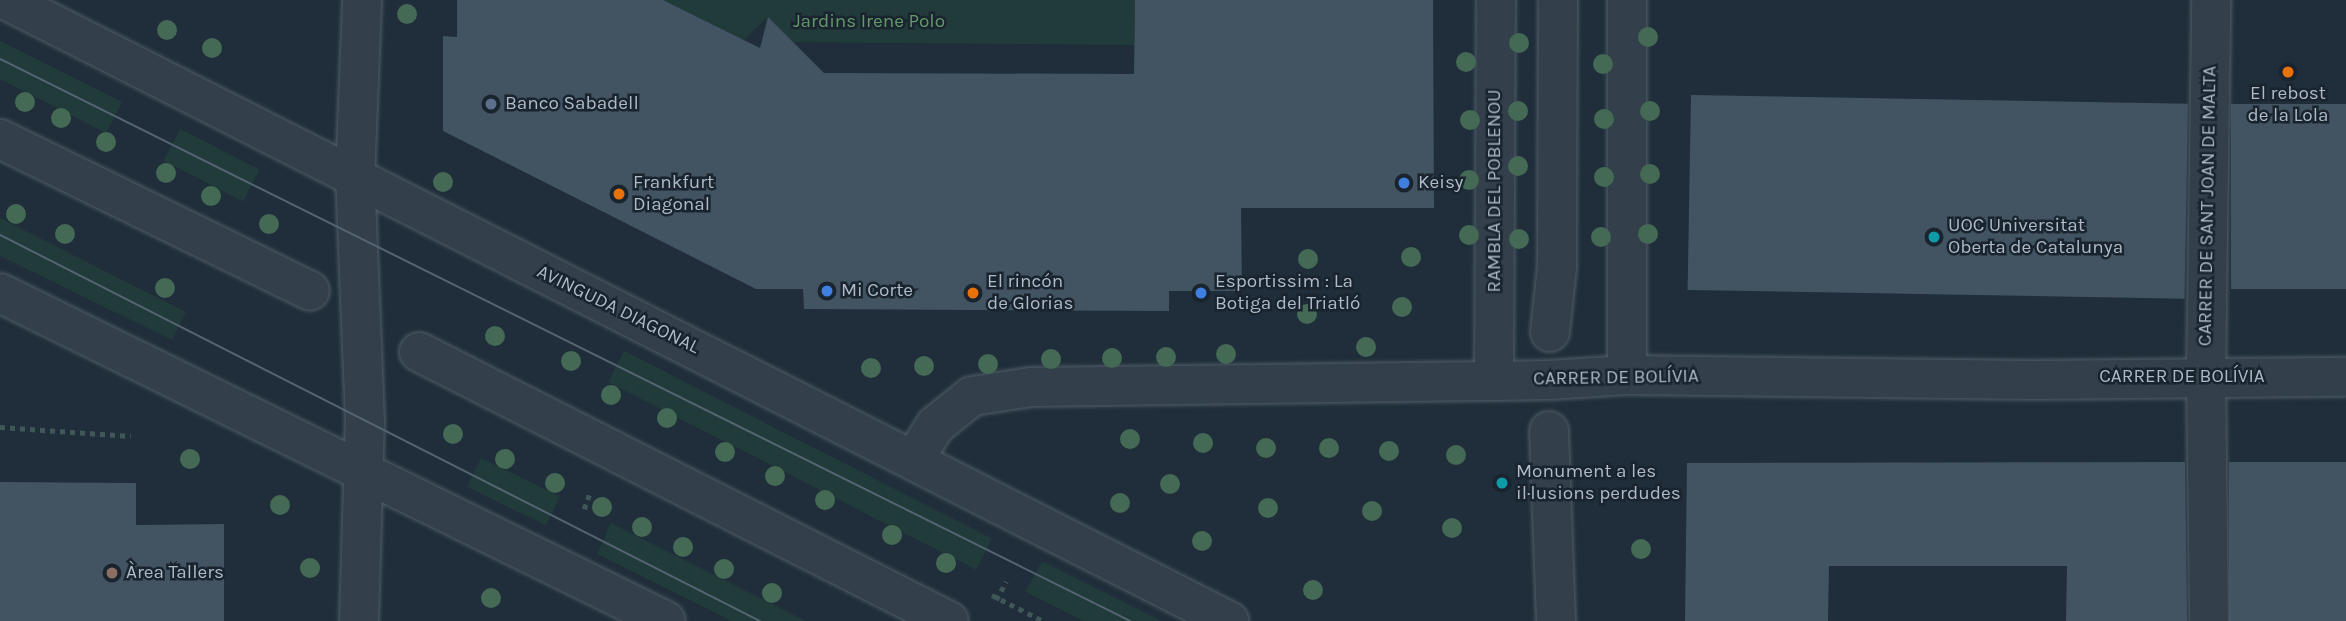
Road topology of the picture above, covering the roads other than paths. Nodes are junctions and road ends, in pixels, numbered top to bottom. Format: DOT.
graph roads {
  1 [pos="6,0"];
  2 [pos="362,0"];
  3 [pos="1496,0"];
  4 [pos="1558,0"];
  5 [pos="1627,0"];
  6 [pos="2210,0"];
  7 [pos="0,139"];
  8 [pos="355,178"];
  9 [pos="310,291"];
  10 [pos="0,293"];
  11 [pos="1550,332"];
  12 [pos="419,352"];
  13 [pos="1627,374"];
  14 [pos="2206,377"];
  15 [pos="2346,377"];
  16 [pos="1494,381"];
  17 [pos="1549,430"];
  18 [pos="915,458"];
  19 [pos="364,471"];
  20 [pos="359,621"];
  21 [pos="666,621"];
  22 [pos="949,621"];
  23 [pos="1229,621"];
  24 [pos="1556,621"];
  25 [pos="2210,621"];
  1 -- 8 [label="street, AVINGUDA DIAGONAL"];
  2 -- 8 [label="street"];
  3 -- 16 [label="street, RAMBLA DEL POBLENOU"];
  4 -- 11 [label="street"];
  5 -- 13 [label="street"];
  6 -- 14 [label="street, CARRER DE SANT JOAN DE MALTA"];
  7 -- 9 [label="street"];
  8 -- 18 [label="street, AVINGUDA DIAGONAL"];
  8 -- 19 [label="street"];
  10 -- 19 [label="street"];
  12 -- 22 [label="street"];
  13 -- 14 [label="street, CARRER DE BOLÍVIA"];
  13 -- 16 [label="street, CARRER DE BOLÍVIA"];
  14 -- 15 [label="street, CARRER DE BOLÍVIA"];
  14 -- 25 [label="street, CARRER DE SANT JOAN DE MALTA"];
  16 -- 18 [label="street, CARRER DE BOLÍVIA"];
  17 -- 24 [label="street"];
  18 -- 23 [label="street, AVINGUDA DIAGONAL"];
  19 -- 20 [label="street"];
  19 -- 21 [label="street"];
}
